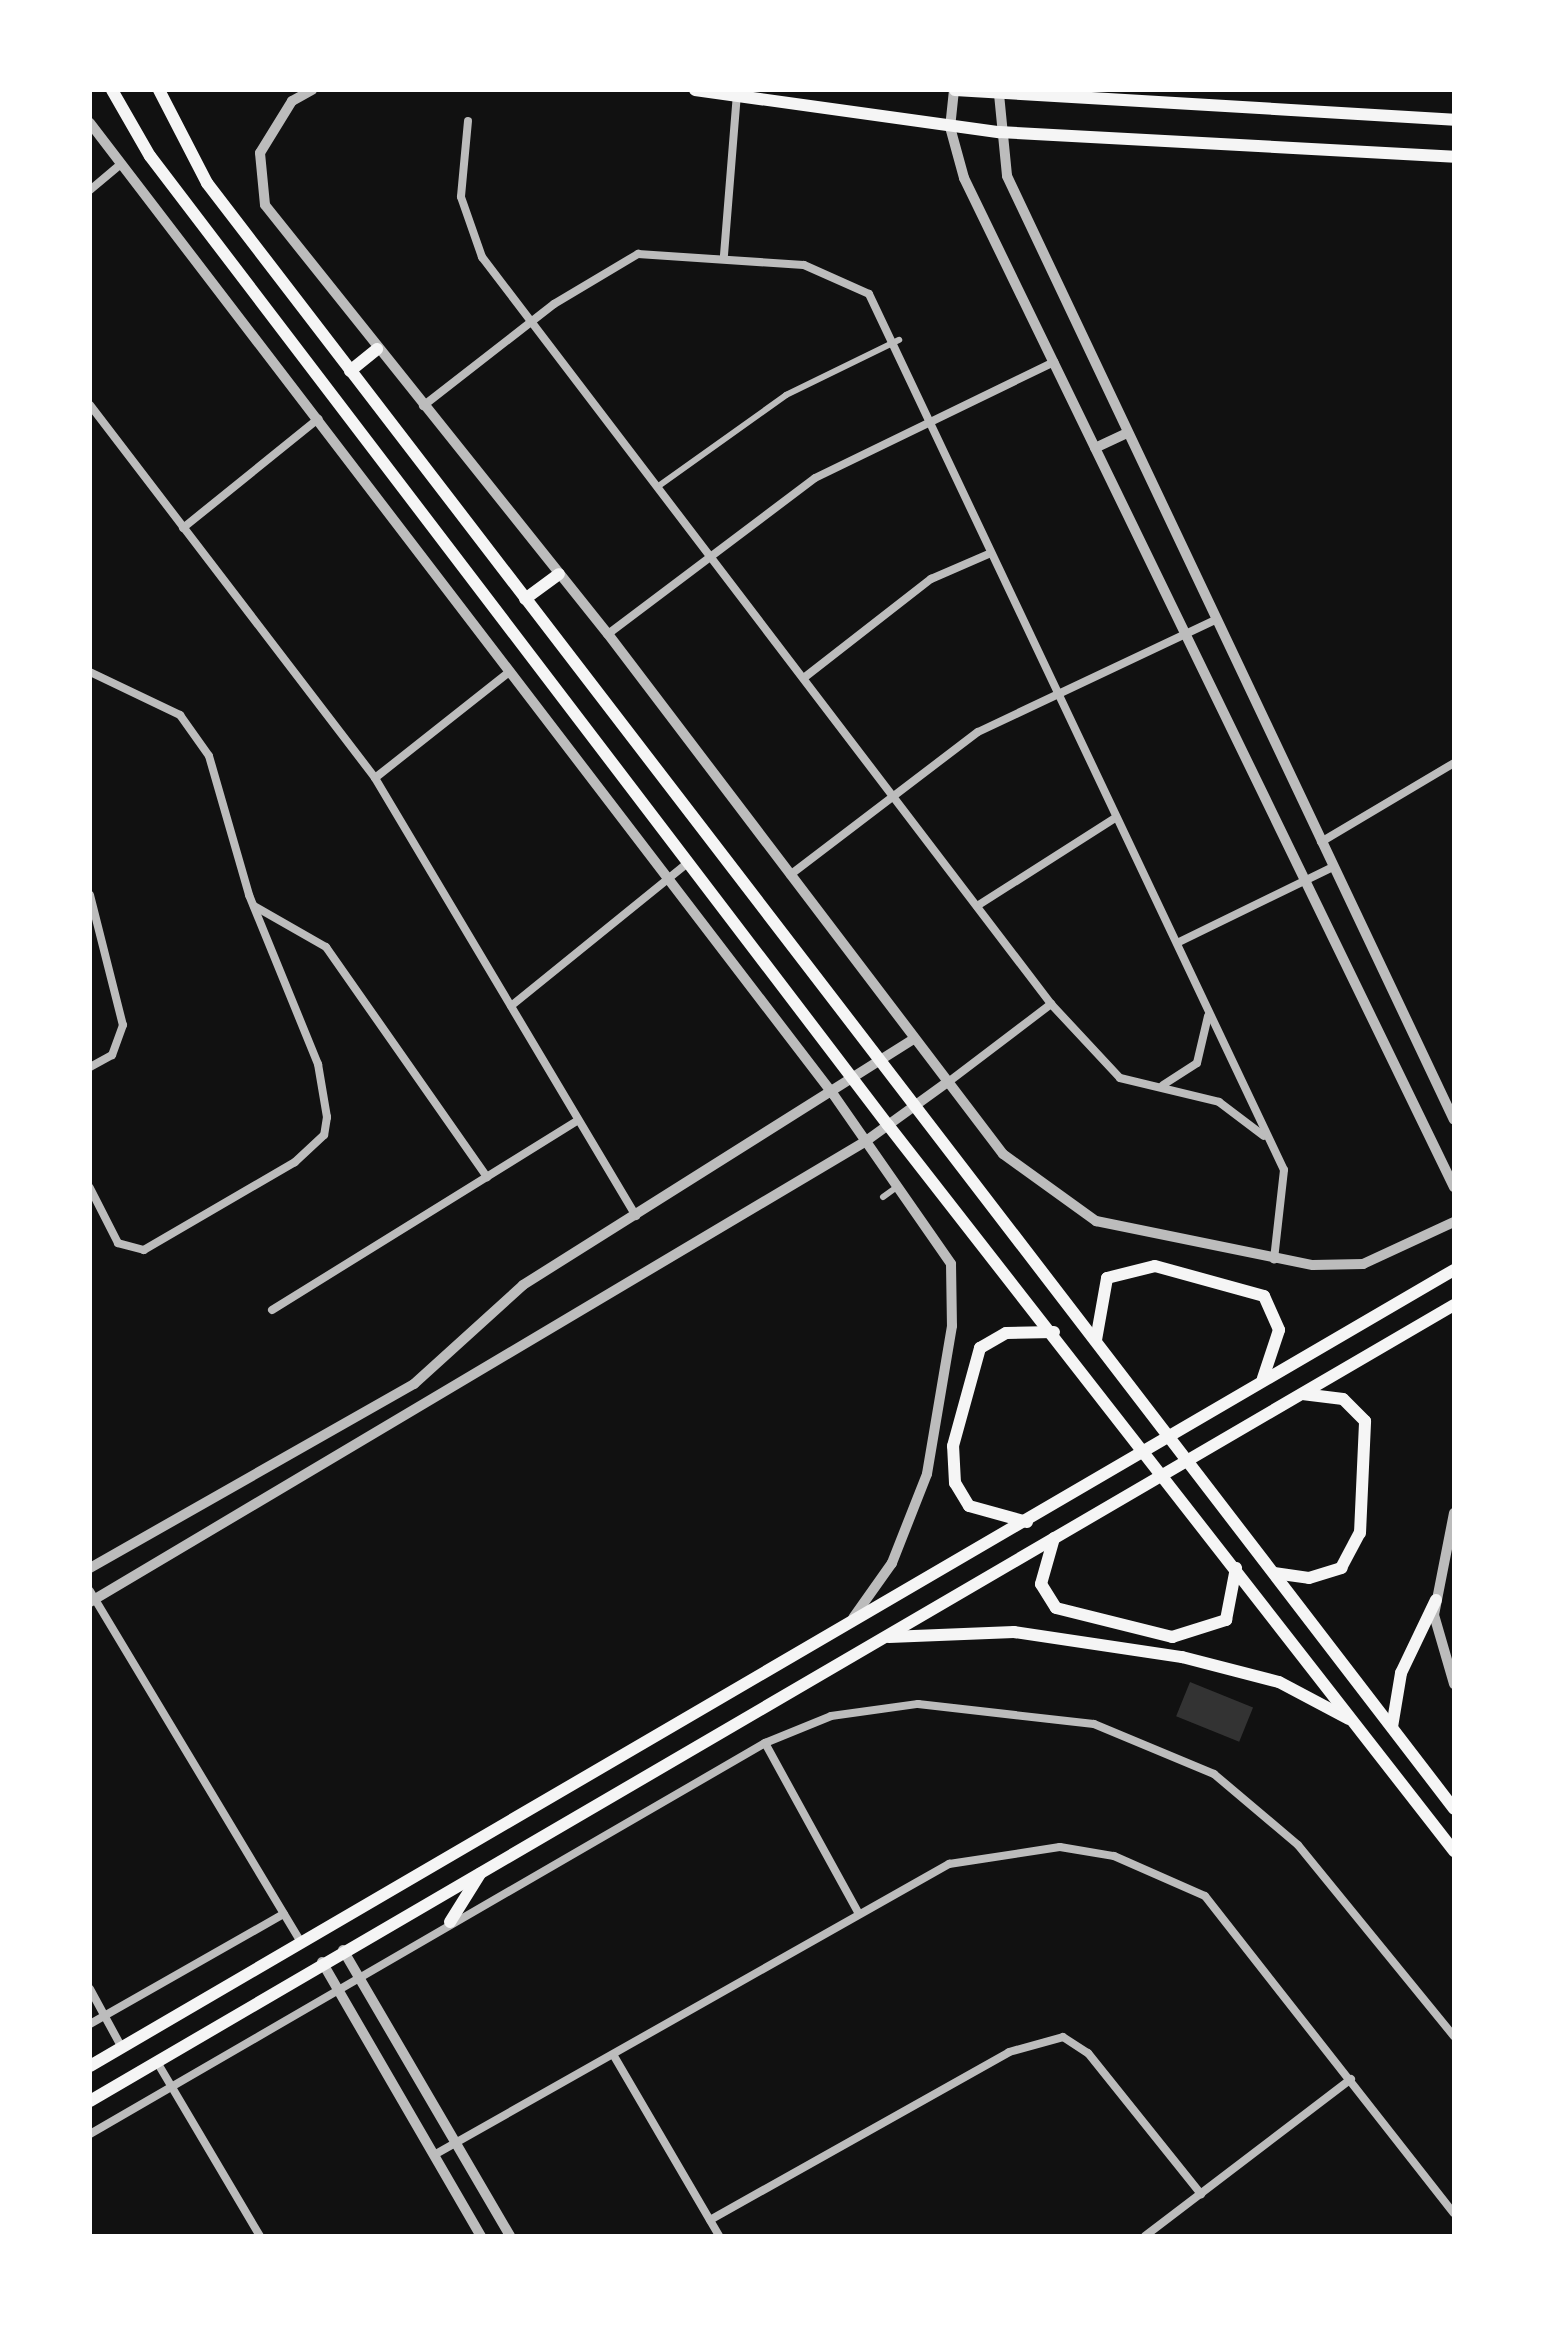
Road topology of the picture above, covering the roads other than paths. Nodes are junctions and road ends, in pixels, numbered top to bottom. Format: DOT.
graph roads {
  1 [pos="112,90"];
  2 [pos="159,90"];
  3 [pos="312,90"];
  4 [pos="695,90"];
  5 [pos="954,90"];
  6 [pos="736,94"];
  7 [pos="1000,94"];
  8 [pos="1171,96"];
  9 [pos="468,120"];
  10 [pos="1454,120"];
  11 [pos="90,123"];
  12 [pos="950,127"];
  13 [pos="999,132"];
  14 [pos="1454,158"];
  15 [pos="120,165"];
  16 [pos="90,190"];
  17 [pos="724,255"];
  18 [pos="534,319"];
  19 [pos="899,340"];
  20 [pos="377,349"];
  21 [pos="1056,361"];
  22 [pos="350,370"];
  23 [pos="90,405"];
  24 [pos="422,406"];
  25 [pos="932,416"];
  26 [pos="318,419"];
  27 [pos="1125,434"];
  28 [pos="1096,448"];
  29 [pos="660,485"];
  30 [pos="183,528"];
  31 [pos="710,552"];
  32 [pos="991,552"];
  33 [pos="558,574"];
  34 [pos="524,599"];
  35 [pos="1215,620"];
  36 [pos="608,634"];
  37 [pos="1183,634"];
  38 [pos="90,672"];
  39 [pos="508,673"];
  40 [pos="805,677"];
  41 [pos="1056,690"];
  42 [pos="1454,763"];
  43 [pos="375,778"];
  44 [pos="893,794"];
  45 [pos="1115,818"];
  46 [pos="1321,842"];
  47 [pos="689,862"];
  48 [pos="1333,867"];
  49 [pos="790,876"];
  50 [pos="668,880"];
  51 [pos="1302,880"];
  52 [pos="90,895"];
  53 [pos="254,906"];
  54 [pos="977,906"];
  55 [pos="1180,942"];
  56 [pos="1052,1004"];
  57 [pos="512,1006"];
  58 [pos="1206,1006"];
  59 [pos="912,1040"];
  60 [pos="880,1062"];
  61 [pos="90,1067"];
  62 [pos="855,1081"];
  63 [pos="946,1084"];
  64 [pos="1159,1086"];
  65 [pos="834,1094"];
  66 [pos="915,1106"];
  67 [pos="1454,1120"];
  68 [pos="574,1122"];
  69 [pos="888,1125"];
  70 [pos="866,1140"];
  71 [pos="1271,1142"];
  72 [pos="487,1176"];
  73 [pos="899,1186"];
  74 [pos="1454,1187"];
  75 [pos="90,1188"];
  76 [pos="883,1197"];
  77 [pos="636,1216"];
  78 [pos="1454,1222"];
  79 [pos="1274,1259"];
  80 [pos="1454,1270"];
  81 [pos="1454,1305"];
  82 [pos="272,1310"];
  83 [pos="1054,1332"];
  84 [pos="1097,1342"];
  85 [pos="1262,1380"];
  86 [pos="1302,1394"];
  87 [pos="1454,1513"];
  88 [pos="1030,1522"];
  89 [pos="1054,1538"];
  90 [pos="1236,1565"];
  91 [pos="90,1568"];
  92 [pos="1272,1572"];
  93 [pos="92,1597"];
  94 [pos="1436,1600"];
  95 [pos="852,1619"];
  96 [pos="881,1638"];
  97 [pos="1454,1684"];
  98 [pos="1392,1727"];
  99 [pos="1363,1730"];
  100 [pos="765,1743"];
  101 [pos="1454,1809"];
  102 [pos="1454,1850"];
  103 [pos="482,1871"];
  104 [pos="284,1914"];
  105 [pos="859,1914"];
  106 [pos="450,1922"];
  107 [pos="329,1930"];
  108 [pos="303,1945"];
  109 [pos="343,1950"];
  110 [pos="322,1962"];
  111 [pos="359,1975"];
  112 [pos="338,1988"];
  113 [pos="90,1989"];
  114 [pos="104,2015"];
  115 [pos="90,2024"];
  116 [pos="1454,2036"];
  117 [pos="122,2048"];
  118 [pos="614,2056"];
  119 [pos="157,2062"];
  120 [pos="90,2066"];
  121 [pos="1351,2080"];
  122 [pos="171,2088"];
  123 [pos="90,2101"];
  124 [pos="90,2134"];
  125 [pos="458,2143"];
  126 [pos="434,2155"];
  127 [pos="1201,2194"];
  128 [pos="1454,2213"];
  129 [pos="710,2220"];
  130 [pos="260,2236"];
  131 [pos="481,2236"];
  132 [pos="510,2236"];
  133 [pos="718,2236"];
  134 [pos="1145,2236"];
  1 -- 47 [label="main road"];
  2 -- 22 [label="main road"];
  3 -- 20 [label="street"];
  4 -- 6 [label="main road"];
  5 -- 7 [label="main road"];
  5 -- 12 [label="street"];
  6 -- 12 [label="main road"];
  6 -- 17 [label="street"];
  7 -- 8 [label="main road"];
  7 -- 13 [label="street"];
  8 -- 10 [label="main road"];
  9 -- 18 [label="street"];
  11 -- 15 [label="street"];
  12 -- 13 [label="main road"];
  12 -- 21 [label="street"];
  13 -- 14 [label="main road"];
  13 -- 27 [label="street"];
  15 -- 16 [label="street"];
  15 -- 26 [label="street"];
  17 -- 18 [label="street"];
  17 -- 19 [label="street"];
  18 -- 24 [label="street"];
  18 -- 29 [label="street"];
  19 -- 25 [label="street"];
  19 -- 29 [label="street"];
  20 -- 22 [label="main road"];
  20 -- 24 [label="street"];
  21 -- 25 [label="street"];
  21 -- 28 [label="street"];
  22 -- 34 [label="main road"];
  23 -- 30 [label="street"];
  24 -- 33 [label="street"];
  25 -- 31 [label="street"];
  25 -- 32 [label="street"];
  26 -- 30 [label="street"];
  26 -- 39 [label="street"];
  27 -- 28 [label="street"];
  27 -- 35 [label="street"];
  28 -- 37 [label="street"];
  29 -- 31 [label="street"];
  30 -- 43 [label="street"];
  31 -- 36 [label="street"];
  31 -- 40 [label="street"];
  32 -- 40 [label="street"];
  32 -- 41 [label="street"];
  33 -- 34 [label="main road"];
  33 -- 36 [label="street"];
  34 -- 60 [label="main road"];
  35 -- 37 [label="street"];
  35 -- 46 [label="street"];
  36 -- 49 [label="street"];
  37 -- 41 [label="street"];
  37 -- 51 [label="street"];
  38 -- 53 [label="street"];
  39 -- 43 [label="street"];
  39 -- 50 [label="street"];
  40 -- 44 [label="street"];
  41 -- 44 [label="street"];
  41 -- 45 [label="street"];
  42 -- 46 [label="street"];
  43 -- 57 [label="street"];
  44 -- 49 [label="street"];
  44 -- 54 [label="street"];
  45 -- 54 [label="street"];
  45 -- 55 [label="street"];
  46 -- 48 [label="street"];
  47 -- 50 [label="street"];
  47 -- 62 [label="main road"];
  48 -- 51 [label="street"];
  48 -- 67 [label="street"];
  49 -- 59 [label="street"];
  50 -- 57 [label="street"];
  50 -- 65 [label="street"];
  51 -- 55 [label="street"];
  51 -- 74 [label="street"];
  52 -- 61 [label="street"];
  53 -- 72 [label="street"];
  53 -- 75 [label="street"];
  54 -- 56 [label="street"];
  55 -- 58 [label="street"];
  56 -- 63 [label="street"];
  56 -- 64 [label="street"];
  57 -- 68 [label="street"];
  58 -- 64 [label="street"];
  58 -- 71 [label="street"];
  59 -- 60 [label="street"];
  59 -- 63 [label="street"];
  60 -- 62 [label="street"];
  60 -- 66 [label="main road"];
  62 -- 65 [label="street"];
  62 -- 69 [label="main road"];
  63 -- 66 [label="street"];
  63 -- 79 [label="street"];
  64 -- 71 [label="street"];
  65 -- 70 [label="street"];
  65 -- 77 [label="street"];
  66 -- 69 [label="street"];
  66 -- 84 [label="main road"];
  68 -- 72 [label="street"];
  68 -- 77 [label="street"];
  69 -- 70 [label="street"];
  69 -- 83 [label="main road"];
  70 -- 73 [label="street"];
  70 -- 93 [label="street"];
  71 -- 79 [label="street"];
  72 -- 82 [label="street"];
  73 -- 76 [label="street"];
  73 -- 95 [label="street"];
  77 -- 91 [label="street"];
  78 -- 79 [label="street"];
  80 -- 85 [label="main road"];
  81 -- 86 [label="main road"];
  83 -- 88 [label="main road"];
  83 -- 90 [label="main road"];
  84 -- 85 [label="main road"];
  84 -- 92 [label="main road"];
  85 -- 88 [label="main road"];
  86 -- 89 [label="main road"];
  86 -- 92 [label="main road"];
  87 -- 94 [label="street"];
  88 -- 95 [label="main road"];
  89 -- 90 [label="main road"];
  89 -- 96 [label="main road"];
  90 -- 99 [label="main road"];
  92 -- 98 [label="main road"];
  93 -- 104 [label="street"];
  94 -- 97 [label="street"];
  94 -- 98 [label="main road"];
  95 -- 107 [label="main road"];
  96 -- 99 [label="main road"];
  96 -- 103 [label="main road"];
  98 -- 101 [label="main road"];
  99 -- 102 [label="main road"];
  100 -- 105 [label="street"];
  100 -- 106 [label="street"];
  100 -- 116 [label="street"];
  103 -- 106 [label="main road"];
  103 -- 109 [label="main road"];
  104 -- 108 [label="street"];
  104 -- 114 [label="street"];
  105 -- 118 [label="street"];
  105 -- 121 [label="street"];
  106 -- 111 [label="street"];
  107 -- 108 [label="main road"];
  107 -- 110 [label="main road"];
  108 -- 117 [label="main road"];
  109 -- 110 [label="main road"];
  109 -- 111 [label="street"];
  110 -- 112 [label="street"];
  110 -- 119 [label="main road"];
  111 -- 112 [label="street"];
  111 -- 125 [label="street"];
  112 -- 122 [label="street"];
  112 -- 126 [label="street"];
  113 -- 114 [label="street"];
  114 -- 115 [label="street"];
  114 -- 117 [label="street"];
  117 -- 120 [label="main road"];
  118 -- 125 [label="street"];
  118 -- 129 [label="street"];
  119 -- 122 [label="street"];
  119 -- 123 [label="main road"];
  121 -- 127 [label="street"];
  121 -- 128 [label="street"];
  122 -- 124 [label="street"];
  122 -- 130 [label="street"];
  125 -- 126 [label="street"];
  125 -- 132 [label="street"];
  126 -- 131 [label="street"];
  127 -- 129 [label="street"];
  127 -- 134 [label="street"];
  129 -- 133 [label="street"];
}
